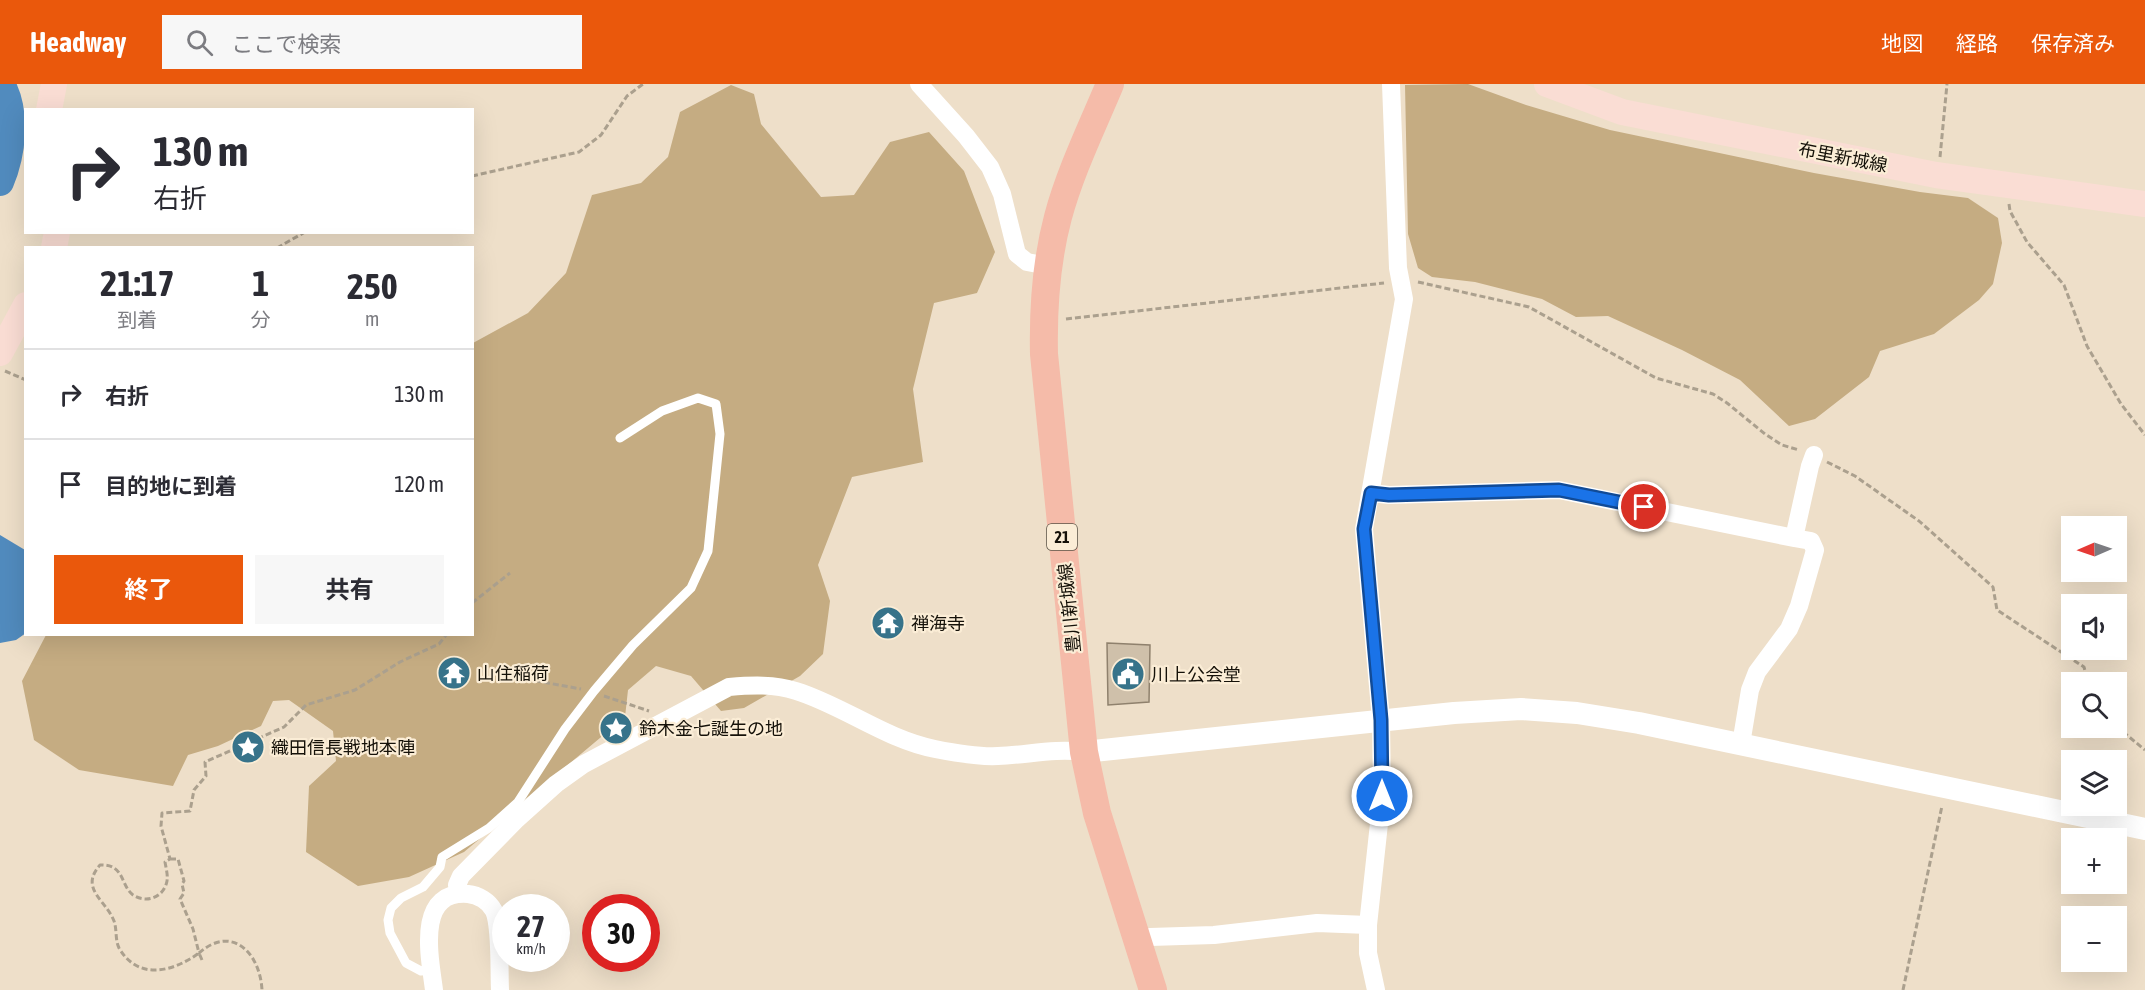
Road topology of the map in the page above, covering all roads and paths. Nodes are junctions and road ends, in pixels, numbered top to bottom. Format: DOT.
graph roads {
  1 [pos="54,84"];
  2 [pos="643,84"];
  3 [pos="920,84"];
  4 [pos="1110,84"];
  5 [pos="1391,84"];
  6 [pos="1547,84"];
  7 [pos="1947,84"];
  8 [pos="49,108"];
  9 [pos="1936,175"];
  10 [pos="474,176"];
  11 [pos="2006,185"];
  12 [pos="2145,204"];
  13 [pos="302,234"];
  14 [pos="280,246"];
  15 [pos="1048,266"];
  16 [pos="1401,282"];
  17 [pos="24,309"];
  18 [pos="1043,320"];
  19 [pos="0,353"];
  20 [pos="0,369"];
  21 [pos="24,379"];
  22 [pos="2145,435"];
  23 [pos="620,438"];
  24 [pos="1814,455"];
  25 [pos="1371,493"];
  26 [pos="1794,538"];
  27 [pos="510,573"];
  28 [pos="474,601"];
  29 [pos="445,636"];
  30 [pos="2085,672"];
  31 [pos="1381,720"];
  32 [pos="2127,735"];
  33 [pos="1741,744"];
  34 [pos="2145,750"];
  35 [pos="1084,752"];
  36 [pos="1946,787"];
  37 [pos="2145,829"];
  38 [pos="170,859"];
  39 [pos="458,894"];
  40 [pos="1368,925"];
  41 [pos="1136,940"];
  42 [pos="199,953"];
  43 [pos="202,960"];
  44 [pos="431,970"];
  45 [pos="262,990"];
  46 [pos="434,990"];
  47 [pos="500,990"];
  48 [pos="1153,990"];
  49 [pos="1376,990"];
  50 [pos="1903,990"];
  1 -- 8 [label="main road"];
  2 -- 10 [label="path"];
  3 -- 15 [label="street"];
  4 -- 15 [label="main road, 豊川新城線 / 21"];
  5 -- 16 [label="street"];
  6 -- 9 [label="main road, 布里新城線"];
  7 -- 9 [label="path"];
  9 -- 11 [label="main road, 布里新城線"];
  11 -- 12 [label="main road, 布里新城線"];
  11 -- 22 [label="path"];
  13 -- 14 [label="path"];
  15 -- 18 [label="main road, 豊川新城線 / 21"];
  16 -- 18 [label="path"];
  16 -- 24 [label="path"];
  16 -- 25 [label="street"];
  17 -- 19 [label="main road"];
  18 -- 35 [label="main road, 豊川新城線 / 21"];
  20 -- 21 [label="path"];
  23 -- 44 [label="lane"];
  24 -- 26 [label="street"];
  24 -- 30 [label="path"];
  25 -- 26 [label="street"];
  25 -- 31 [label="street"];
  26 -- 33 [label="street"];
  27 -- 28 [label="path"];
  29 -- 38 [label="path"];
  31 -- 33 [label="street"];
  31 -- 35 [label="street"];
  31 -- 40 [label="street"];
  32 -- 34 [label="path"];
  33 -- 36 [label="street"];
  35 -- 39 [label="street"];
  35 -- 41 [label="main road, 豊川新城線 / 21"];
  36 -- 37 [label="street"];
  36 -- 50 [label="path"];
  38 -- 42 [label="path"];
  38 -- 42 [label="path"];
  39 -- 44 [label="street"];
  39 -- 47 [label="street"];
  40 -- 41 [label="street"];
  40 -- 49 [label="street"];
  41 -- 48 [label="main road, 豊川新城線 / 21"];
  42 -- 43 [label="path"];
  42 -- 45 [label="path"];
  44 -- 46 [label="street"];
}
